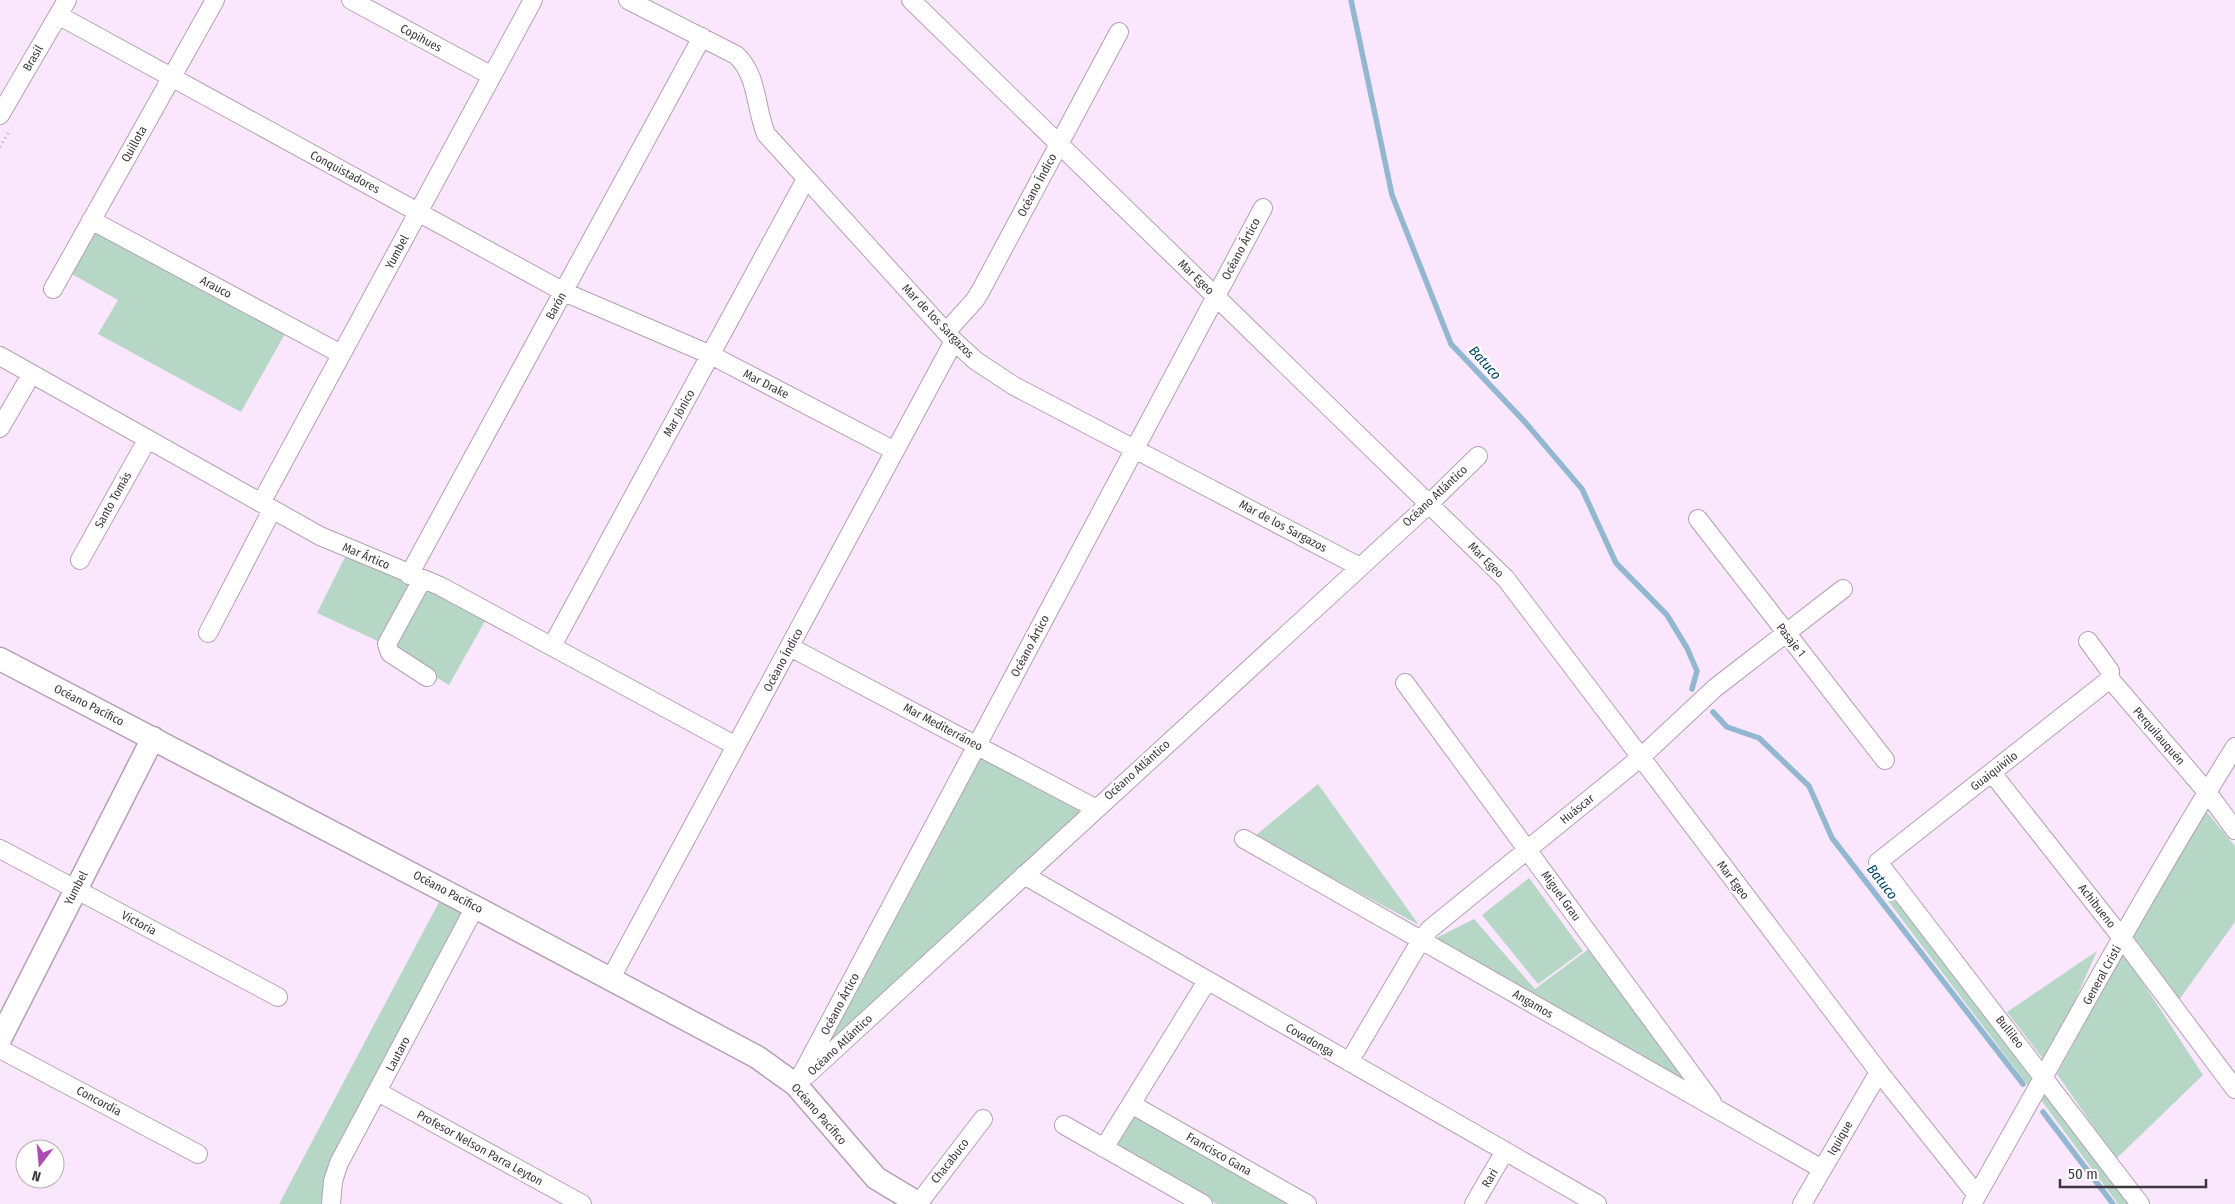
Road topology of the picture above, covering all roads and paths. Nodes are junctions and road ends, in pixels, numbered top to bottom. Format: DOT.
graph roads {
  1 [pos="67,0"];
  2 [pos="215,0"];
  3 [pos="351,0"];
  4 [pos="533,0"];
  5 [pos="628,0"];
  6 [pos="911,0"];
  7 [pos="58,16"];
  8 [pos="1119,32"];
  9 [pos="702,37"];
  10 [pos="492,76"];
  11 [pos="171,78"];
  12 [pos="0,115"];
  13 [pos="1059,144"];
  14 [pos="806,179"];
  15 [pos="1263,208"];
  16 [pos="418,212"];
  17 [pos="91,220"];
  18 [pos="53,289"];
  19 [pos="564,292"];
  20 [pos="1215,296"];
  21 [pos="635,322"];
  22 [pos="950,337"];
  23 [pos="341,354"];
  24 [pos="711,355"];
  25 [pos="0,356"];
  26 [pos="31,375"];
  27 [pos="0,428"];
  28 [pos="147,440"];
  29 [pos="1135,449"];
  30 [pos="895,451"];
  31 [pos="1478,456"];
  32 [pos="1429,504"];
  33 [pos="266,506"];
  34 [pos="1698,519"];
  35 [pos="80,560"];
  36 [pos="1360,566"];
  37 [pos="416,577"];
  38 [pos="1843,589"];
  39 [pos="208,632"];
  40 [pos="1786,633"];
  41 [pos="2088,641"];
  42 [pos="552,646"];
  43 [pos="790,646"];
  44 [pos="0,659"];
  45 [pos="427,676"];
  46 [pos="2110,679"];
  47 [pos="1405,683"];
  48 [pos="153,738"];
  49 [pos="736,746"];
  50 [pos="977,746"];
  51 [pos="2235,747"];
  52 [pos="1640,758"];
  53 [pos="1885,760"];
  54 [pos="1992,773"];
  55 [pos="2207,792"];
  56 [pos="1095,808"];
  57 [pos="2235,830"];
  58 [pos="1244,839"];
  59 [pos="0,849"];
  60 [pos="1527,849"];
  61 [pos="1878,862"];
  62 [pos="1024,875"];
  63 [pos="76,889"];
  64 [pos="475,907"];
  65 [pos="2122,938"];
  66 [pos="1421,940"];
  67 [pos="611,978"];
  68 [pos="1207,981"];
  69 [pos="278,997"];
  70 [pos="0,1039"];
  71 [pos="0,1049"];
  72 [pos="1349,1062"];
  73 [pos="1879,1072"];
  74 [pos="2045,1078"];
  75 [pos="796,1085"];
  76 [pos="2235,1089"];
  77 [pos="378,1092"];
  78 [pos="1130,1104"];
  79 [pos="1717,1108"];
  80 [pos="983,1119"];
  81 [pos="1064,1125"];
  82 [pos="1104,1148"];
  83 [pos="1505,1151"];
  84 [pos="198,1154"];
  85 [pos="1822,1169"];
  86 [pos="1974,1200"];
  87 [pos="331,1204"];
  88 [pos="582,1204"];
  89 [pos="918,1204"];
  90 [pos="1203,1204"];
  91 [pos="1307,1204"];
  92 [pos="1474,1204"];
  93 [pos="1597,1204"];
  94 [pos="1802,1204"];
  95 [pos="2140,1204"];
  1 -- 7 [label="street, Brasil"];
  2 -- 11 [label="street, Quillota"];
  3 -- 10 [label="street, Copihues"];
  4 -- 10 [label="street, Yumbel"];
  5 -- 9 [label="street, Mar de los Sargazos"];
  6 -- 13 [label="street, Mar Egeo"];
  7 -- 11 [label="street, Conquistadores"];
  7 -- 12 [label="street, Brasil"];
  8 -- 13 [label="street, Océano Índico"];
  9 -- 14 [label="street, Mar de los Sargazos"];
  9 -- 19 [label="street, Barón"];
  10 -- 16 [label="street, Yumbel"];
  11 -- 16 [label="street, Conquistadores"];
  11 -- 17 [label="street, Quillota"];
  13 -- 20 [label="street, Mar Egeo"];
  13 -- 22 [label="street, Océano Índico"];
  14 -- 22 [label="street, Mar de los Sargazos"];
  14 -- 24 [label="street, Mar Jónico"];
  15 -- 20 [label="street, Océano Ártico"];
  16 -- 19 [label="street, Conquistadores"];
  16 -- 23 [label="street, Yumbel"];
  17 -- 18 [label="street, Quillota"];
  17 -- 23 [label="street, Arauco"];
  19 -- 21 [label="street, Conquistadores"];
  19 -- 37 [label="street, Barón"];
  20 -- 29 [label="street, Océano Ártico"];
  20 -- 32 [label="street, Mar Egeo"];
  21 -- 24 [label="street, Mar Drake"];
  22 -- 29 [label="street, Mar de los Sargazos"];
  22 -- 30 [label="street, Océano Índico"];
  23 -- 33 [label="street, Yumbel"];
  24 -- 30 [label="street, Mar Drake"];
  24 -- 42 [label="street, Mar Jónico"];
  25 -- 26 [label="street, Mar Ártico"];
  26 -- 27 [label="street"];
  26 -- 28 [label="street, Mar Ártico"];
  28 -- 33 [label="street, Mar Ártico"];
  28 -- 35 [label="street, Santo Tomás"];
  29 -- 36 [label="street, Mar de los Sargazos"];
  29 -- 50 [label="street, Océano Ártico"];
  30 -- 43 [label="street, Océano Índico"];
  31 -- 32 [label="street, Océano Atlántico"];
  32 -- 36 [label="street, Océano Atlántico"];
  32 -- 52 [label="street, Mar Egeo"];
  33 -- 37 [label="street, Mar Ártico"];
  33 -- 39 [label="street, Yumbel"];
  34 -- 40 [label="street, Pasaje 1"];
  36 -- 56 [label="street, Océano Atlántico"];
  37 -- 42 [label="street, Mar Ártico"];
  37 -- 45 [label="street, Barón"];
  38 -- 40 [label="street, Huáscar"];
  40 -- 52 [label="street, Huáscar"];
  40 -- 53 [label="street, Pasaje 1"];
  41 -- 46 [label="street, Perquilauquén"];
  42 -- 49 [label="street, Mar Ártico"];
  43 -- 49 [label="street, Océano Índico"];
  43 -- 50 [label="street, Mar Mediterráneo"];
  44 -- 48 [label="street, Océano Pacífico"];
  46 -- 54 [label="street, Guaiquivilo"];
  46 -- 55 [label="street, Perquilauquén"];
  47 -- 60 [label="street, Miguel Grau"];
  48 -- 63 [label="street, Yumbel"];
  48 -- 64 [label="street, Océano Pacífico"];
  49 -- 67 [label="street, Océano Índico"];
  50 -- 56 [label="street, Mar Mediterráneo"];
  50 -- 75 [label="street, Océano Ártico"];
  51 -- 55 [label="street, General Cristi"];
  52 -- 60 [label="street, Huáscar"];
  52 -- 73 [label="street, Mar Egeo"];
  54 -- 61 [label="street, Guaiquivilo"];
  54 -- 65 [label="street, Achibueno"];
  55 -- 57 [label="street, Perquilauquén"];
  55 -- 65 [label="street, General Cristi"];
  56 -- 62 [label="street, Océano Atlántico"];
  58 -- 66 [label="street, Angamos"];
  59 -- 63 [label="street, Victoria"];
  60 -- 66 [label="street, Huáscar"];
  60 -- 79 [label="street, Miguel Grau"];
  61 -- 74 [label="street, Bullileo"];
  62 -- 68 [label="street, Covadonga"];
  62 -- 75 [label="street, Océano Atlántico"];
  63 -- 69 [label="street, Victoria"];
  63 -- 70 [label="street, Yumbel"];
  64 -- 67 [label="street, Océano Pacífico"];
  64 -- 77 [label="street, Lautaro"];
  65 -- 74 [label="street, General Cristi"];
  65 -- 76 [label="street, Achibueno"];
  66 -- 72 [label="street, Huáscar"];
  66 -- 79 [label="street, Angamos"];
  67 -- 75 [label="street, Océano Pacífico"];
  68 -- 72 [label="street, Covadonga"];
  68 -- 78 [label="street"];
  71 -- 84 [label="street, Concordia"];
  72 -- 83 [label="street, Covadonga"];
  73 -- 85 [label="street, Iquique"];
  73 -- 86 [label="street, Mar Egeo"];
  74 -- 86 [label="street, General Cristi"];
  74 -- 95 [label="street, Bullileo"];
  75 -- 89 [label="street, Océano Pacífico"];
  77 -- 87 [label="street, Lautaro"];
  77 -- 88 [label="street, Profesor Nelson Parra Leyton"];
  78 -- 82 [label="street"];
  78 -- 91 [label="street, Francisco Gana"];
  79 -- 85 [label="street, Angamos"];
  80 -- 89 [label="street, Chacabuco"];
  81 -- 82 [label="street"];
  82 -- 90 [label="street"];
  83 -- 92 [label="street, Rari"];
  83 -- 93 [label="street, Covadonga"];
  85 -- 94 [label="street, Iquique"];
}
